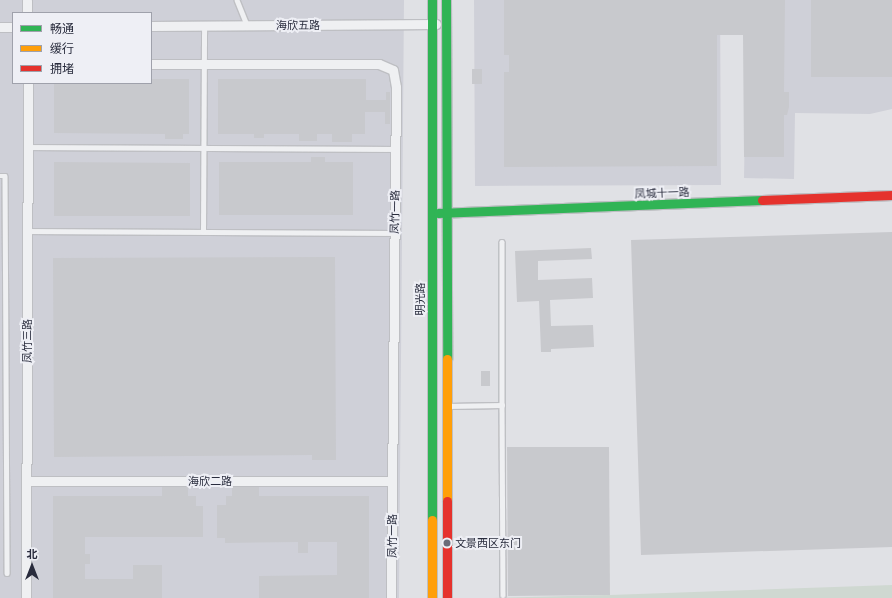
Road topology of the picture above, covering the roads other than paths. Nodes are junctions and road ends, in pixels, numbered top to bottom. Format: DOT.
graph roads {
  1 [pos="27,0"];
  2 [pos="237,0"];
  3 [pos="432,0"];
  4 [pos="446,0"];
  5 [pos="27,12"];
  6 [pos="446,24"];
  7 [pos="248,25"];
  8 [pos="432,25"];
  9 [pos="152,26"];
  10 [pos="204,26"];
  11 [pos="0,27"];
  12 [pos="12,27"];
  13 [pos="152,64"];
  14 [pos="203,64"];
  15 [pos="28,84"];
  16 [pos="28,147"];
  17 [pos="203,147"];
  18 [pos="395,149"];
  19 [pos="0,176"];
  20 [pos="892,195"];
  21 [pos="432,213"];
  22 [pos="446,213"];
  23 [pos="27,232"];
  24 [pos="203,232"];
  25 [pos="394,232"];
  26 [pos="502,242"];
  27 [pos="0,362"];
  28 [pos="6,362"];
  29 [pos="502,405"];
  30 [pos="446,406"];
  31 [pos="27,481"];
  32 [pos="392,481"];
  33 [pos="7,573"];
  34 [pos="502,595"];
  35 [pos="26,598"];
  36 [pos="391,598"];
  37 [pos="432,598"];
  38 [pos="447,598"];
  1 -- 5 [label="street"];
  2 -- 7 [label="lane"];
  3 -- 8 [label="main road, 明光路"];
  4 -- 6 [label="main road"];
  6 -- 8 [label="street, 海欣五路"];
  6 -- 22 [label="main road"];
  7 -- 8 [label="street, 海欣五路"];
  7 -- 10 [label="street, 海欣五路"];
  8 -- 21 [label="main road, 明光路"];
  9 -- 10 [label="street, 海欣五路"];
  10 -- 14 [label="lane"];
  11 -- 12 [label="street"];
  13 -- 14 [label="street, 凤竹一路"];
  14 -- 17 [label="lane"];
  14 -- 18 [label="street, 凤竹一路"];
  15 -- 16 [label="street, 凤竹三路"];
  16 -- 17 [label="lane"];
  16 -- 23 [label="street, 凤竹三路"];
  17 -- 18 [label="lane"];
  17 -- 24 [label="lane"];
  18 -- 25 [label="street, 凤竹一路"];
  19 -- 28 [label="lane"];
  20 -- 22 [label="main road, 凤城十一路"];
  21 -- 22 [label="main road, 凤城十一路"];
  21 -- 37 [label="main road, 明光路"];
  22 -- 30 [label="main road"];
  23 -- 24 [label="lane"];
  23 -- 31 [label="street, 凤竹三路"];
  24 -- 25 [label="lane"];
  25 -- 32 [label="street, 凤竹一路"];
  26 -- 29 [label="lane"];
  27 -- 28 [label="lane"];
  28 -- 33 [label="lane"];
  29 -- 30 [label="lane"];
  29 -- 34 [label="lane"];
  30 -- 38 [label="main road"];
  31 -- 32 [label="street, 海欣二路"];
  31 -- 35 [label="street, 凤竹三路"];
  32 -- 36 [label="street, 凤竹一路"];
}
